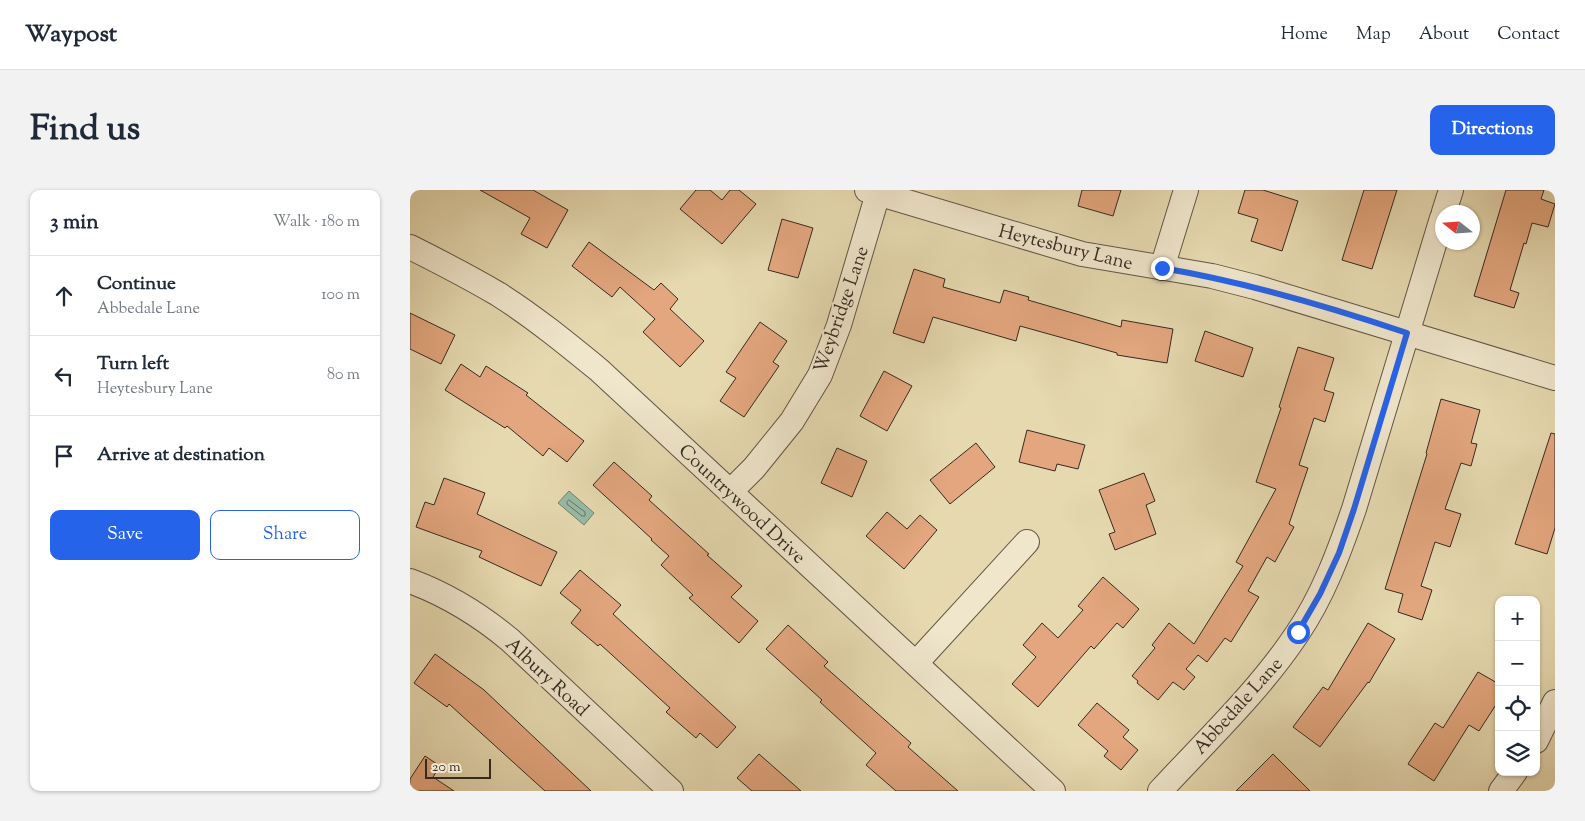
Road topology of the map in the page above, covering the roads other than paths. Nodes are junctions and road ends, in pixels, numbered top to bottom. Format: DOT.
graph roads {
  1 [pos="1186,190"];
  2 [pos="1451,190"];
  3 [pos="875,191"];
  4 [pos="1446,205"];
  5 [pos="1435,241"];
  6 [pos="410,247"];
  7 [pos="1162,268"];
  8 [pos="1407,333"];
  9 [pos="1555,378"];
  10 [pos="731,491"];
  11 [pos="1028,542"];
  12 [pos="410,581"];
  13 [pos="916,663"];
  14 [pos="1555,702"];
  15 [pos="1540,733"];
  16 [pos="1512,776"];
  17 [pos="671,791"];
  18 [pos="1053,791"];
  19 [pos="1160,791"];
  20 [pos="1501,791"];
  1 -- 7 [label="street"];
  2 -- 4 [label="street"];
  3 -- 7 [label="street, Heytesbury Lane"];
  3 -- 10 [label="street, Weybridge Lane"];
  5 -- 8 [label="street, Abbedale Lane"];
  6 -- 10 [label="street, Countrywood Drive"];
  7 -- 8 [label="street, Heytesbury Lane"];
  8 -- 9 [label="street, Heytesbury Lane"];
  8 -- 19 [label="street, Abbedale Lane"];
  10 -- 13 [label="street, Countrywood Drive"];
  11 -- 13 [label="street"];
  12 -- 17 [label="street, Albury Road"];
  13 -- 18 [label="street, Countrywood Drive"];
  14 -- 15 [label="street"];
  16 -- 20 [label="street"];
}
